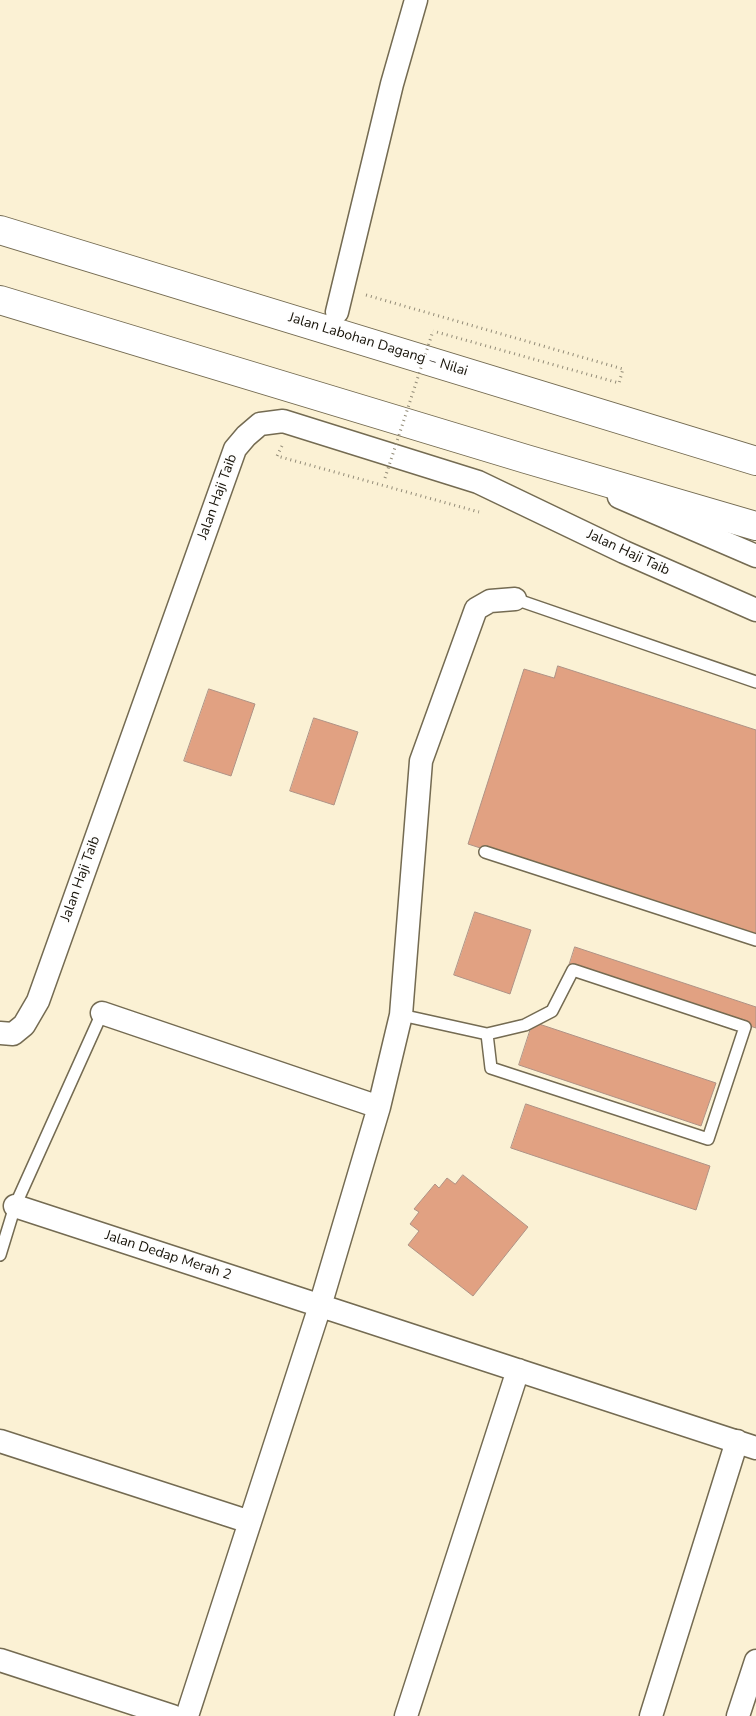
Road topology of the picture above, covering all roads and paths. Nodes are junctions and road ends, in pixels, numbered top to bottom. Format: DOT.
graph roads {
  1 [pos="416,0"];
  2 [pos="0,230"];
  3 [pos="344,288"];
  4 [pos="0,300"];
  5 [pos="338,312"];
  6 [pos="283,443"];
  7 [pos="526,459"];
  8 [pos="756,461"];
  9 [pos="385,478"];
  10 [pos="516,500"];
  11 [pos="756,526"];
  12 [pos="756,556"];
  13 [pos="515,599"];
  14 [pos="756,610"];
  15 [pos="756,682"];
  16 [pos="485,852"];
  17 [pos="756,940"];
  18 [pos="102,1013"];
  19 [pos="401,1015"];
  20 [pos="0,1033"];
  21 [pos="487,1034"];
  22 [pos="379,1107"];
  23 [pos="15,1206"];
  24 [pos="0,1255"];
  25 [pos="320,1306"];
  26 [pos="518,1370"];
  27 [pos="0,1441"];
  28 [pos="746,1444"];
  29 [pos="250,1522"];
  30 [pos="0,1660"];
  31 [pos="756,1661"];
  32 [pos="172,1716"];
  33 [pos="187,1716"];
  34 [pos="406,1716"];
  35 [pos="651,1716"];
  36 [pos="738,1716"];
  1 -- 3 [label="street"];
  2 -- 8 [label="main road, Jalan Labohan Dagang ‒ Nilai"];
  3 -- 5 [label="street"];
  3 -- 9 [label="path, bridge"];
  4 -- 7 [label="main road"];
  6 -- 10 [label="path"];
  7 -- 11 [label="main road"];
  7 -- 12 [label="street"];
  10 -- 14 [label="street, Jalan Haji Taib"];
  10 -- 20 [label="street, Jalan Haji Taib"];
  13 -- 15 [label="lane"];
  13 -- 19 [label="street"];
  16 -- 17 [label="lane"];
  18 -- 22 [label="street"];
  18 -- 23 [label="lane"];
  19 -- 21 [label="lane"];
  19 -- 22 [label="street"];
  21 -- 21 [label="lane"];
  22 -- 25 [label="street"];
  23 -- 24 [label="lane"];
  23 -- 25 [label="street, Jalan Dedap Merah 2"];
  25 -- 26 [label="street, Jalan Dedap Merah 2"];
  25 -- 29 [label="street"];
  26 -- 28 [label="street, Jalan Dedap Merah 2"];
  26 -- 34 [label="street"];
  27 -- 29 [label="street"];
  28 -- 35 [label="street"];
  29 -- 33 [label="street"];
  30 -- 32 [label="street"];
  31 -- 36 [label="street"];
}
